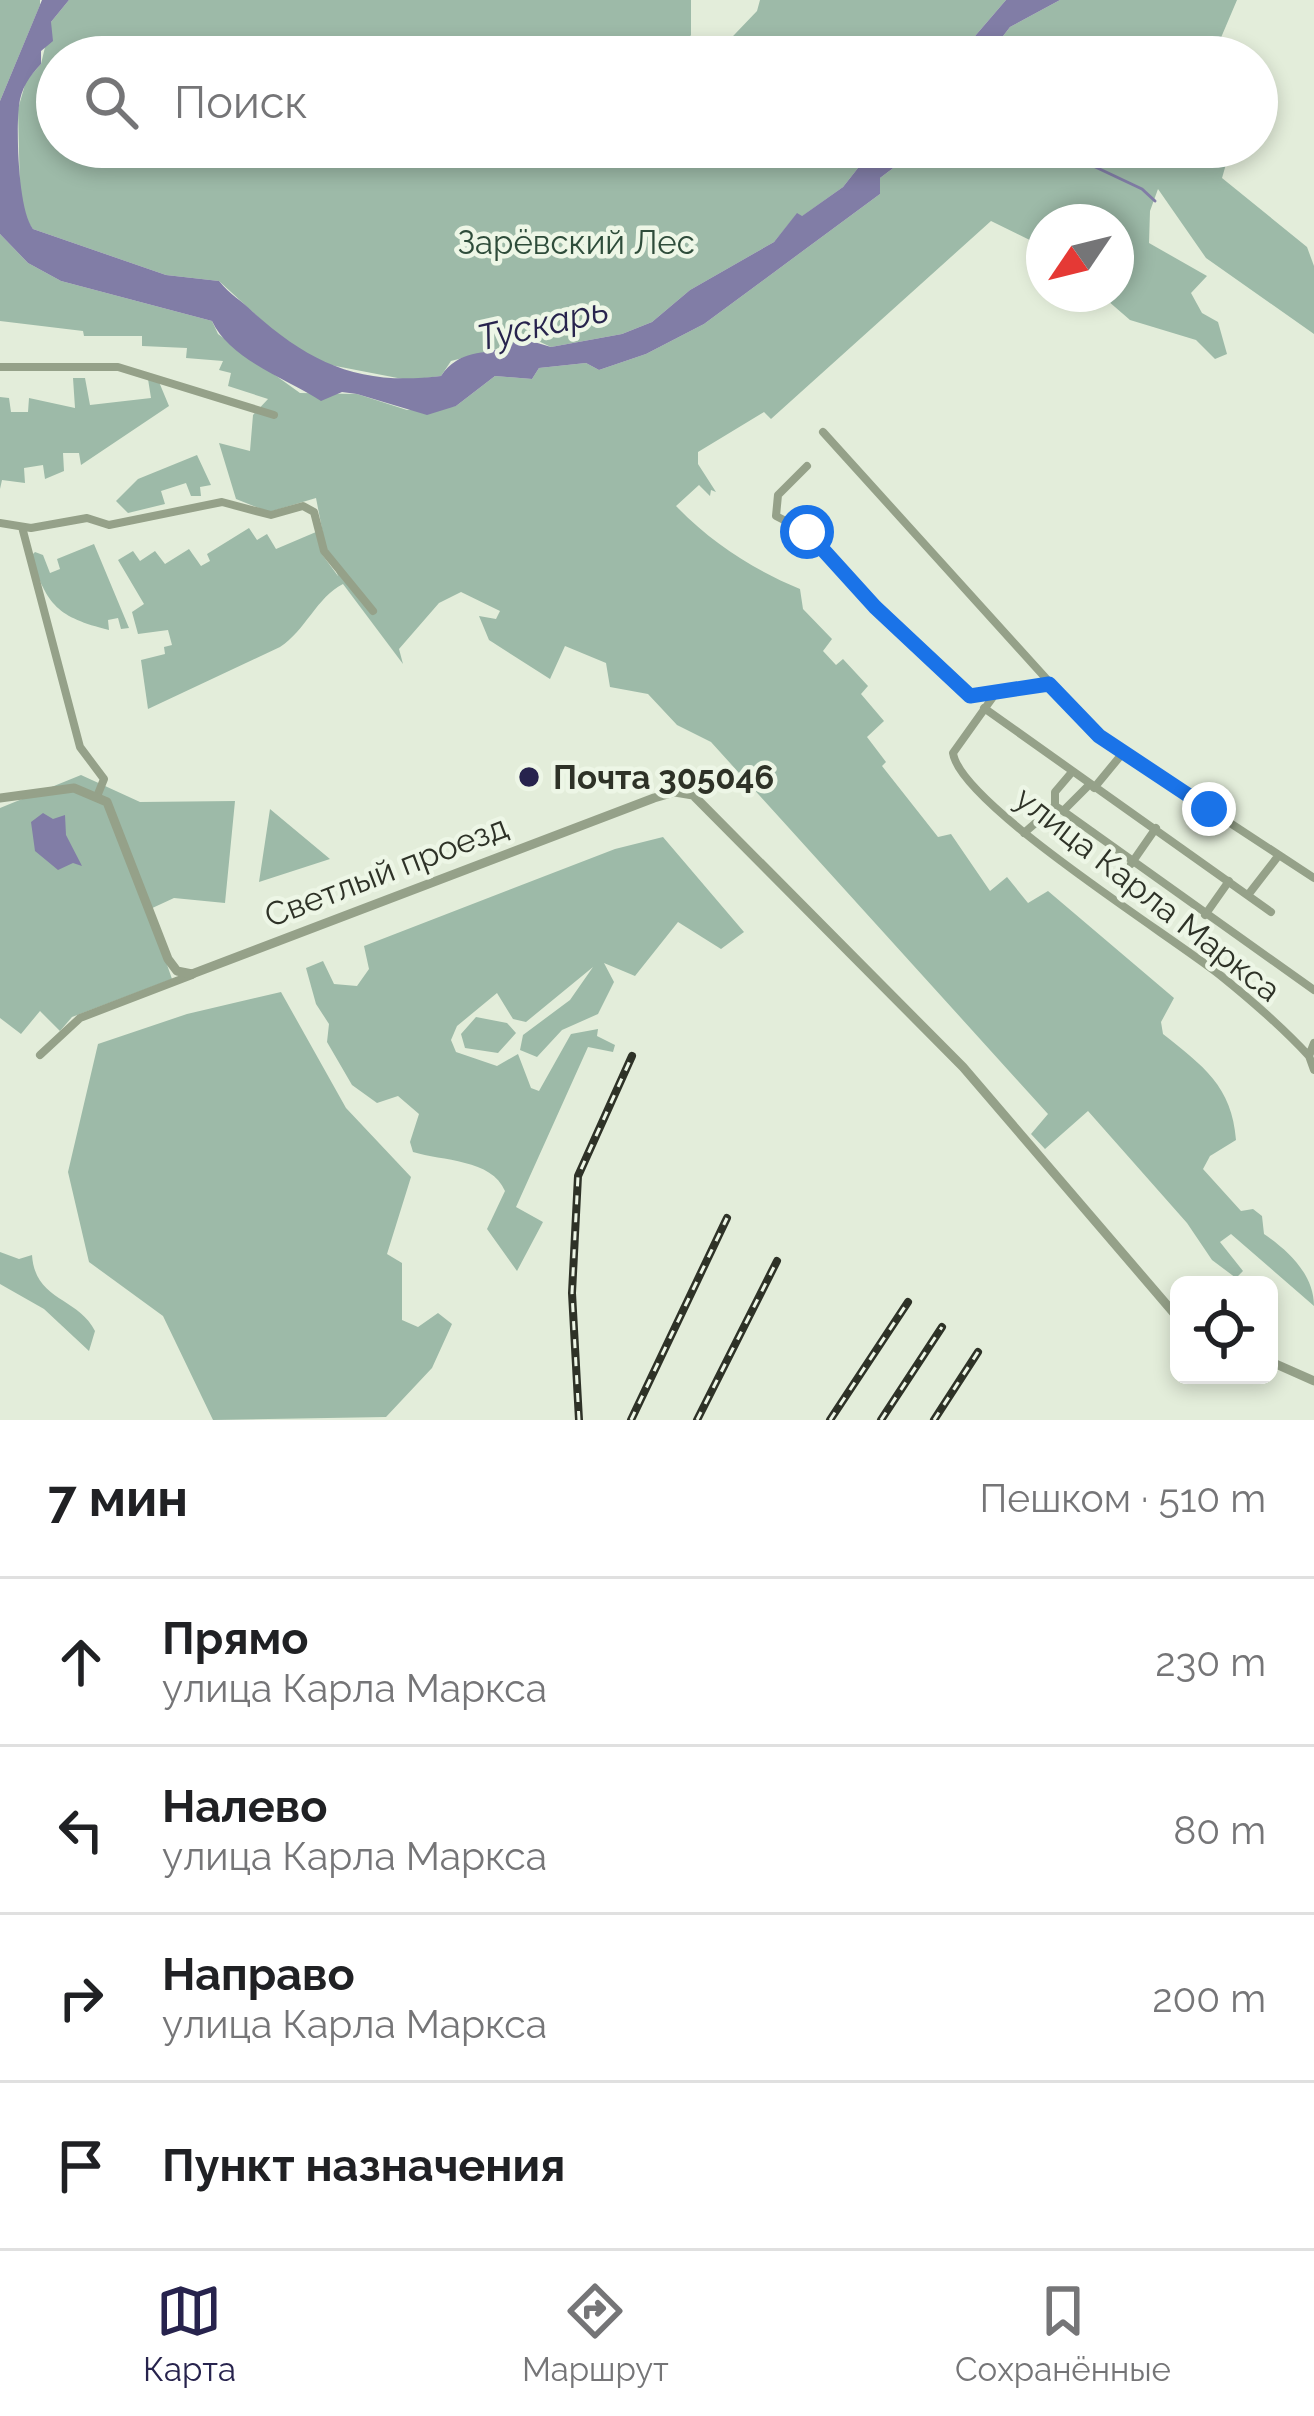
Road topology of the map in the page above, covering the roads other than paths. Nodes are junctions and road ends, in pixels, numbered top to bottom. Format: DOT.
graph roads {
  1 [pos="0,367"];
  2 [pos="274,416"];
  3 [pos="823,432"];
  4 [pos="807,466"];
  5 [pos="0,523"];
  6 [pos="22,526"];
  7 [pos="373,611"];
  8 [pos="1049,684"];
  9 [pos="998,690"];
  10 [pos="984,709"];
  11 [pos="1122,754"];
  12 [pos="1072,772"];
  13 [pos="1091,786"];
  14 [pos="98,794"];
  15 [pos="0,798"];
  16 [pos="1059,808"];
  17 [pos="1156,828"];
  18 [pos="1024,833"];
  19 [pos="1279,855"];
  20 [pos="1132,864"];
  21 [pos="1314,878"];
  22 [pos="1229,881"];
  23 [pos="1248,895"];
  24 [pos="1270,912"];
  25 [pos="1205,915"];
  26 [pos="200,972"];
  27 [pos="1314,990"];
  28 [pos="1314,1043"];
  29 [pos="40,1055"];
  30 [pos="1310,1056"];
  31 [pos="1314,1070"];
  32 [pos="1170,1308"];
  33 [pos="1278,1365"];
  34 [pos="1314,1381"];
  1 -- 2 [label="street"];
  3 -- 8 [label="street"];
  4 -- 9 [label="street"];
  5 -- 6 [label="street"];
  6 -- 7 [label="street"];
  6 -- 14 [label="street"];
  8 -- 9 [label="street"];
  8 -- 11 [label="street"];
  9 -- 10 [label="street, улица Карла Маркса"];
  10 -- 12 [label="street, улица Карла Маркса"];
  10 -- 18 [label="street, улица Карла Маркса"];
  11 -- 13 [label="street"];
  11 -- 19 [label="street"];
  12 -- 13 [label="street, улица Карла Маркса"];
  12 -- 16 [label="street"];
  13 -- 16 [label="street"];
  13 -- 17 [label="street, улица Карла Маркса"];
  14 -- 15 [label="street"];
  14 -- 26 [label="street"];
  16 -- 18 [label="street"];
  16 -- 20 [label="street, улица Карла Маркса"];
  17 -- 20 [label="street"];
  17 -- 22 [label="street, улица Карла Маркса"];
  18 -- 30 [label="street, улица Карла Маркса"];
  19 -- 21 [label="street"];
  19 -- 23 [label="street"];
  20 -- 25 [label="street, улица Карла Маркса"];
  22 -- 23 [label="street, улица Карла Маркса"];
  22 -- 25 [label="street"];
  23 -- 24 [label="street, улица Карла Маркса"];
  25 -- 27 [label="street, улица Карла Маркса"];
  26 -- 29 [label="street"];
  26 -- 32 [label="street, Светлый проезд"];
  28 -- 30 [label="street"];
  30 -- 31 [label="street"];
  33 -- 34 [label="street"];
}
